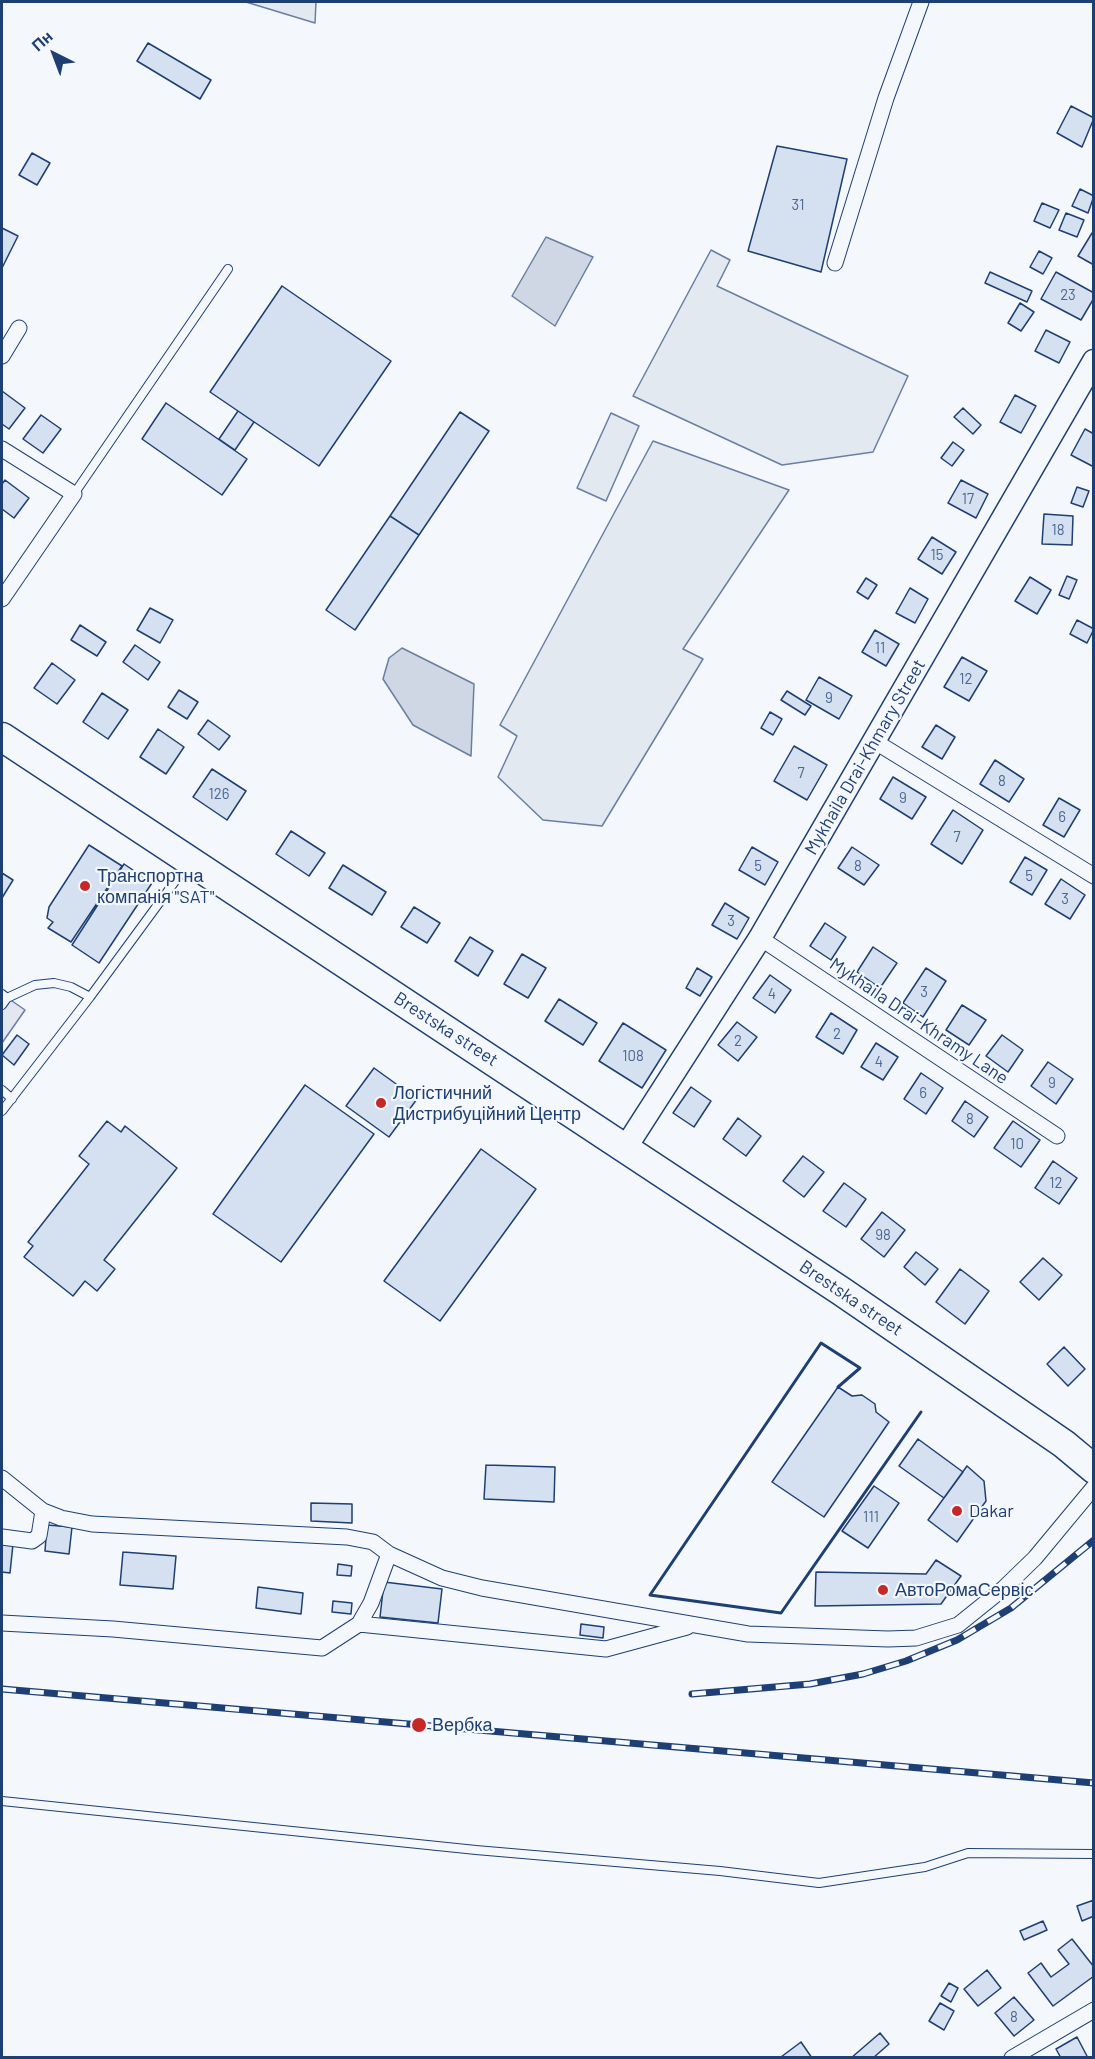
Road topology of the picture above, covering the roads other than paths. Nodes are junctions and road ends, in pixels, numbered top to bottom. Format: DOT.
graph roads {
  1 [pos="921,2"];
  2 [pos="835,263"];
  3 [pos="228,269"];
  4 [pos="19,328"];
  5 [pos="2,356"];
  6 [pos="1094,361"];
  7 [pos="2,449"];
  8 [pos="74,495"];
  9 [pos="2,599"];
  10 [pos="2,737"];
  11 [pos="874,741"];
  12 [pos="190,861"];
  13 [pos="1094,876"];
  14 [pos="760,938"];
  15 [pos="4,996"];
  16 [pos="90,998"];
  17 [pos="2,1005"];
  18 [pos="2,1090"];
  19 [pos="12,1099"];
  20 [pos="2,1111"];
  21 [pos="1057,1136"];
  22 [pos="626,1148"];
  23 [pos="1094,1469"];
  24 [pos="2,1478"];
  25 [pos="1094,1487"];
  26 [pos="43,1511"];
  27 [pos="2,1537"];
  28 [pos="389,1554"];
  29 [pos="2,1623"];
  30 [pos="359,1624"];
  31 [pos="693,1625"];
  32 [pos="2,1801"];
  33 [pos="1094,1854"];
  34 [pos="1094,2010"];
  35 [pos="1012,2058"];
  1 -- 2 [label="street"];
  3 -- 8 [label="lane"];
  4 -- 5 [label="street"];
  6 -- 11 [label="main road, Mykhaila Drai-Khmary Street"];
  7 -- 8 [label="street"];
  8 -- 9 [label="street"];
  10 -- 12 [label="highway, Brestska street"];
  11 -- 13 [label="street"];
  11 -- 14 [label="main road, Mykhaila Drai-Khmary Street"];
  12 -- 16 [label="lane"];
  12 -- 22 [label="highway, Brestska street"];
  14 -- 21 [label="street, Mykhaila Drai-Khramy Lane"];
  14 -- 22 [label="main road, Mykhaila Drai-Khmary Street"];
  15 -- 16 [label="lane"];
  15 -- 17 [label="lane"];
  16 -- 19 [label="lane"];
  18 -- 19 [label="lane"];
  19 -- 20 [label="lane"];
  22 -- 23 [label="highway, Brestska street"];
  24 -- 26 [label="street"];
  25 -- 31 [label="street"];
  26 -- 27 [label="street"];
  26 -- 28 [label="street"];
  28 -- 30 [label="street"];
  28 -- 31 [label="street"];
  29 -- 30 [label="street"];
  30 -- 31 [label="street"];
  32 -- 33 [label="lane"];
  34 -- 35 [label="street"];
}
